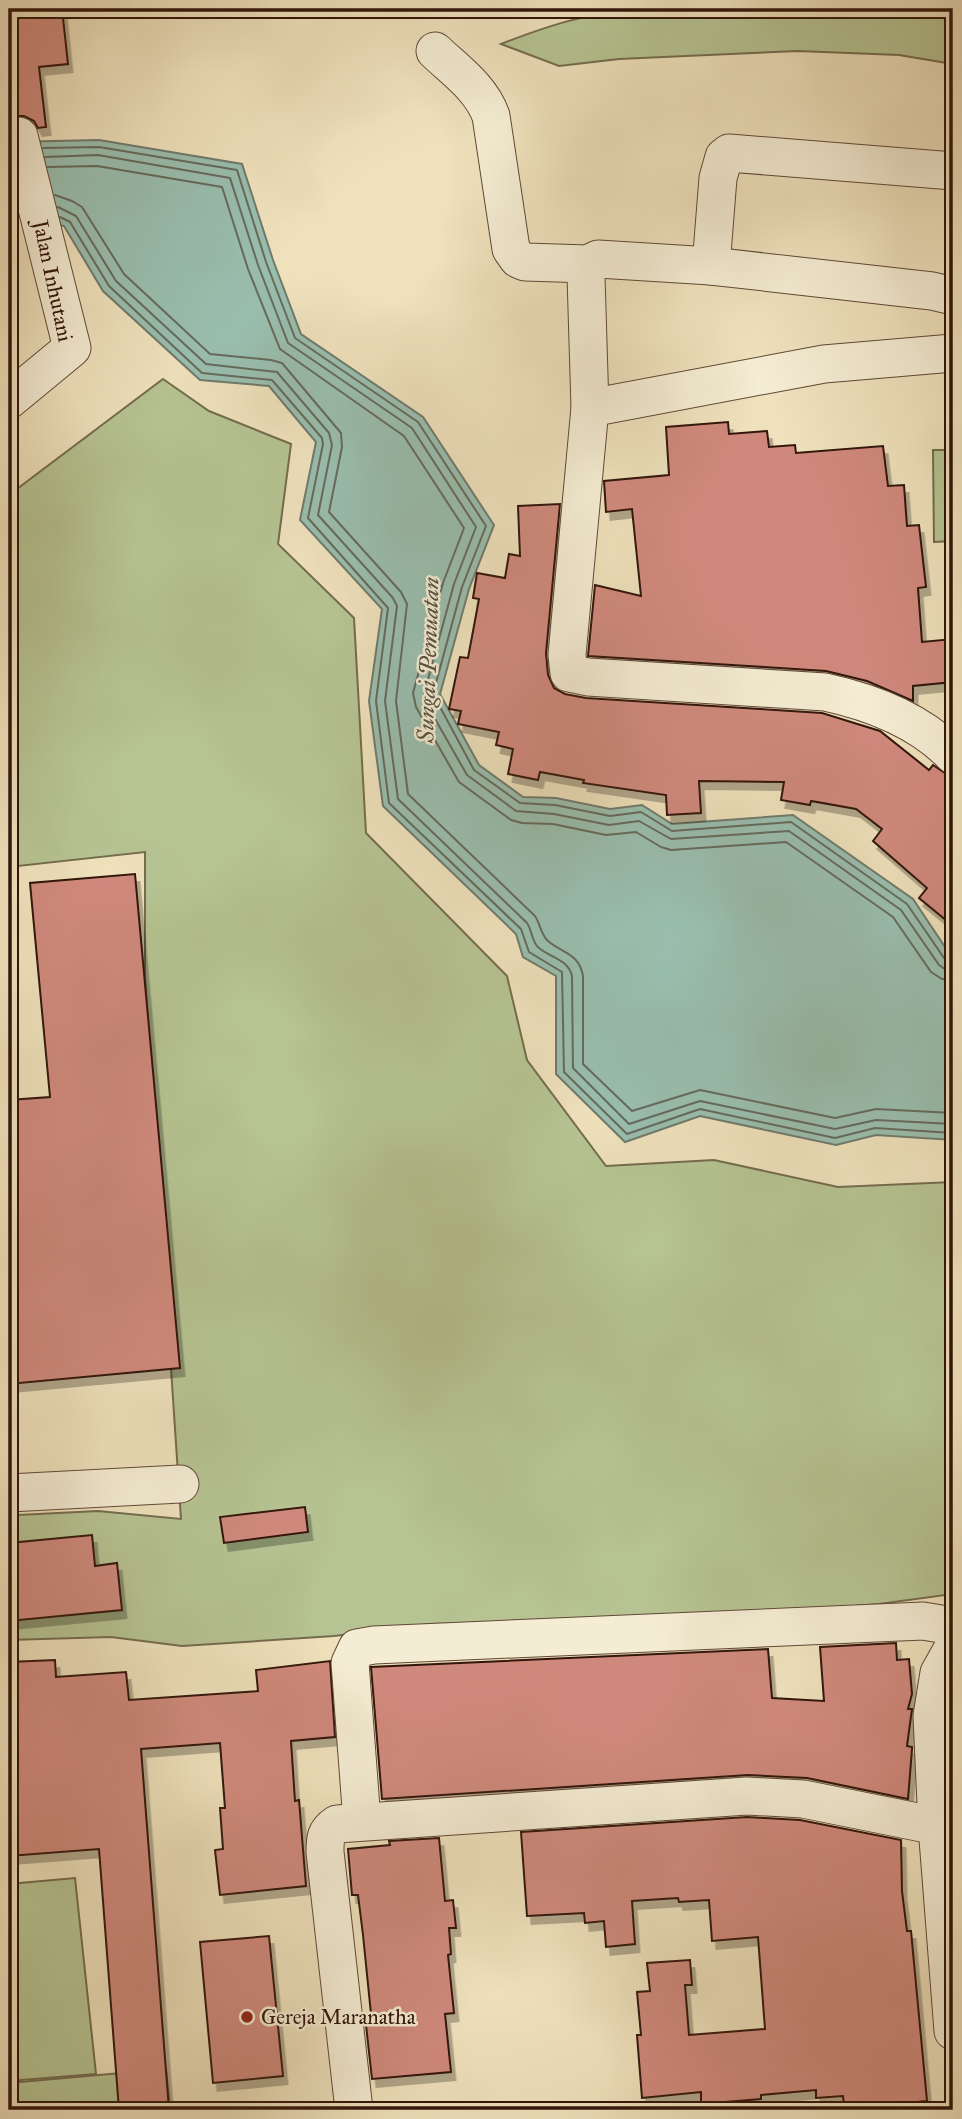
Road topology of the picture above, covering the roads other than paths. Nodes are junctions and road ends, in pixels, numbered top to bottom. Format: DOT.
graph roads {
  1 [pos="435,51"];
  2 [pos="19,136"];
  3 [pos="953,171"];
  4 [pos="588,264"];
  5 [pos="711,266"];
  6 [pos="953,296"];
  7 [pos="953,353"];
  8 [pos="9,400"];
  9 [pos="590,408"];
  10 [pos="953,755"];
  11 [pos="180,1484"];
  12 [pos="9,1493"];
  13 [pos="953,1626"];
  14 [pos="953,1648"];
  15 [pos="362,1821"];
  16 [pos="937,1826"];
  17 [pos="953,2031"];
  18 [pos="354,2110"];
  1 -- 4 [label="street"];
  2 -- 8 [label="street, Jalan Inhutani"];
  3 -- 5 [label="street"];
  4 -- 5 [label="street"];
  4 -- 9 [label="street"];
  5 -- 6 [label="street"];
  7 -- 9 [label="street"];
  9 -- 10 [label="street"];
  11 -- 12 [label="street"];
  13 -- 15 [label="street"];
  14 -- 16 [label="street"];
  15 -- 16 [label="street"];
  15 -- 18 [label="street"];
  16 -- 17 [label="street"];
}
